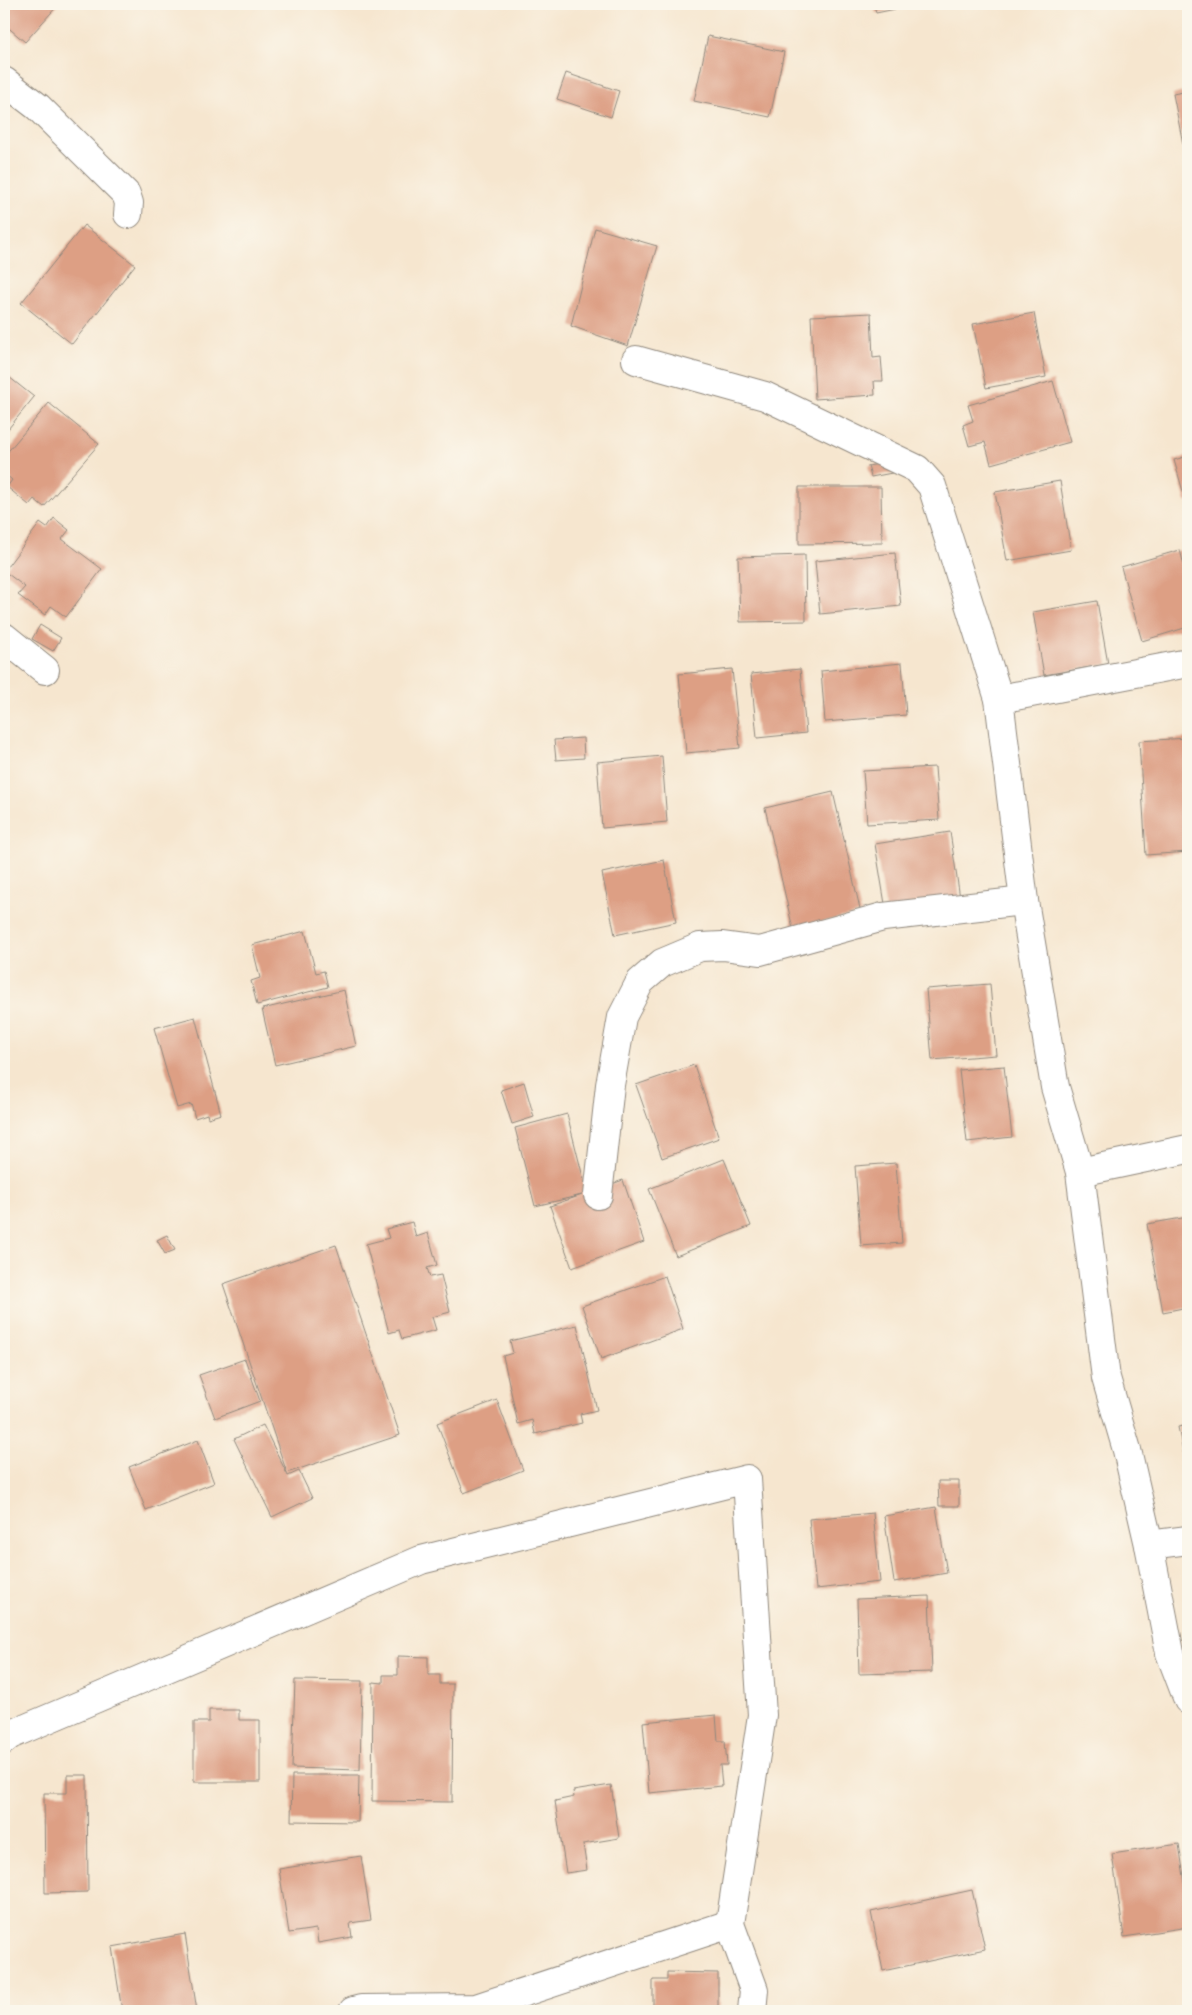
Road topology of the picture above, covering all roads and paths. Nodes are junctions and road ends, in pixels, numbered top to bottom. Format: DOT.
graph roads {
  1 [pos="4,81"];
  2 [pos="128,214"];
  3 [pos="636,360"];
  4 [pos="4,637"];
  5 [pos="1188,663"];
  6 [pos="45,670"];
  7 [pos="999,699"];
  8 [pos="1024,901"];
  9 [pos="1188,1149"];
  10 [pos="1080,1172"];
  11 [pos="598,1195"];
  12 [pos="1188,1540"];
  13 [pos="1149,1546"];
  14 [pos="1188,1700"];
  15 [pos="4,1740"];
  16 [pos="730,1924"];
  17 [pos="354,2011"];
  18 [pos="752,2011"];
  1 -- 2 [label="street"];
  3 -- 7 [label="street"];
  4 -- 6 [label="street"];
  5 -- 7 [label="street"];
  7 -- 8 [label="street"];
  8 -- 10 [label="street"];
  8 -- 11 [label="street"];
  9 -- 10 [label="street"];
  10 -- 13 [label="street"];
  12 -- 13 [label="street"];
  13 -- 14 [label="street"];
  15 -- 16 [label="street"];
  16 -- 17 [label="street"];
  16 -- 18 [label="street"];
}
